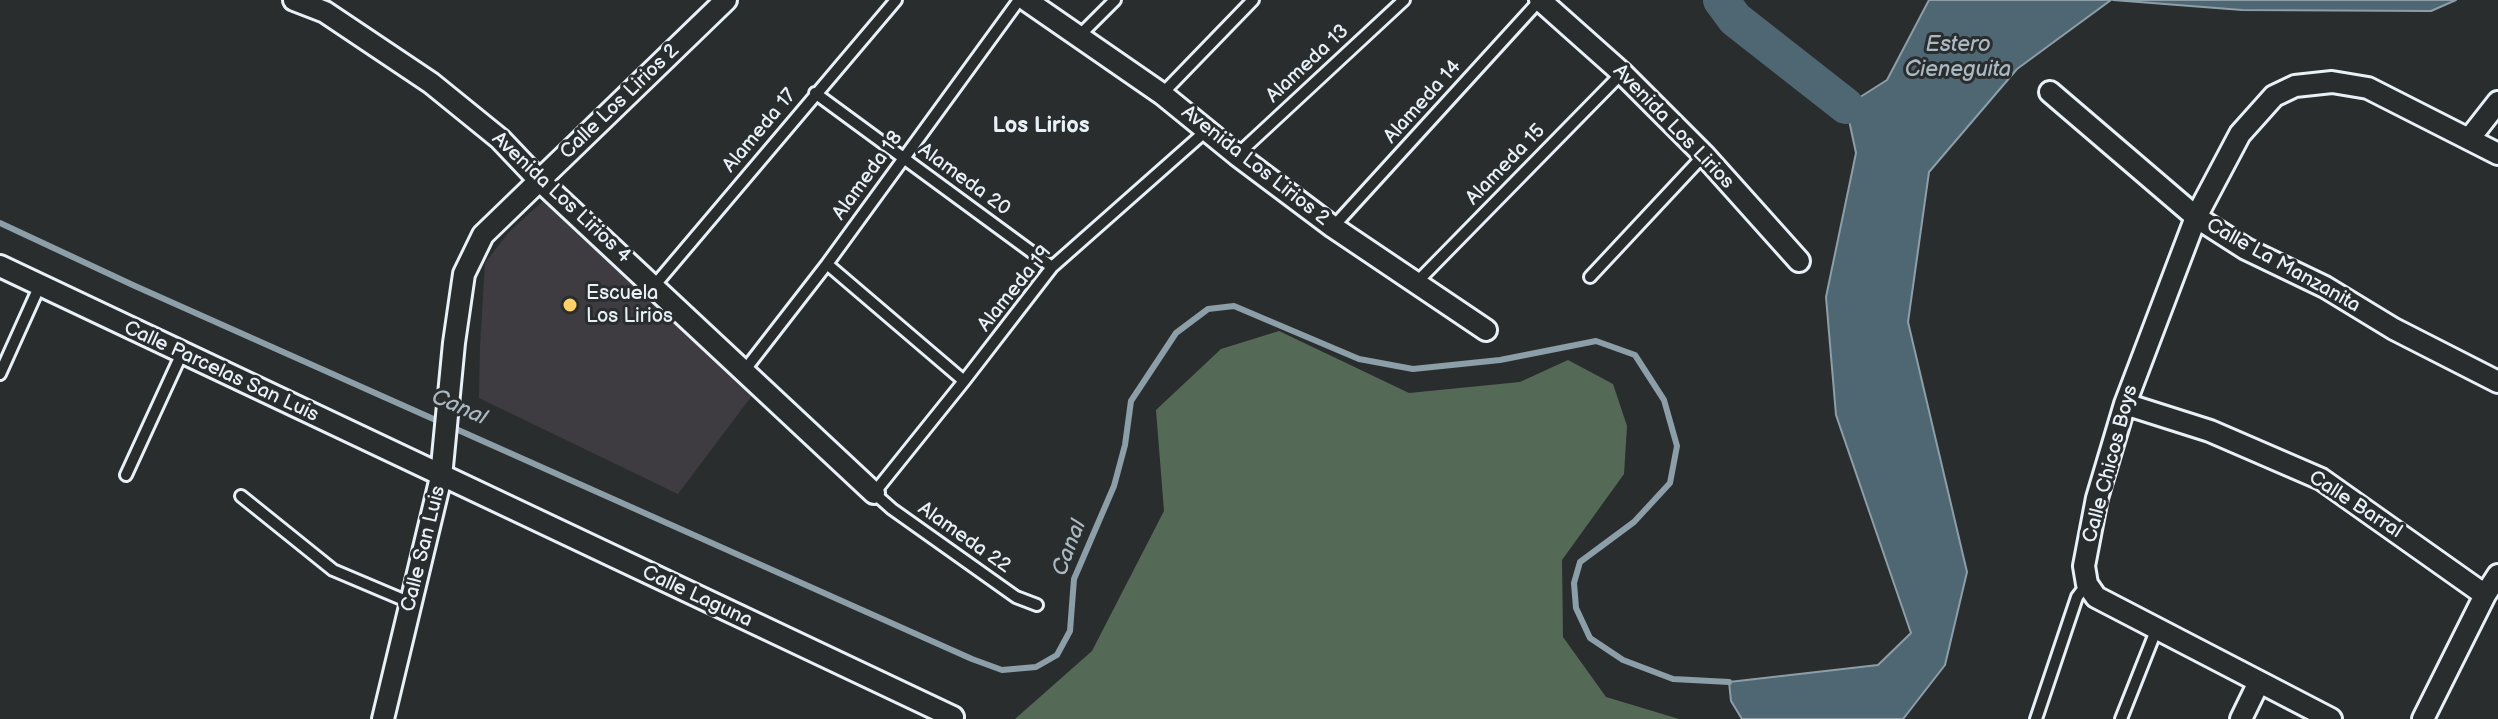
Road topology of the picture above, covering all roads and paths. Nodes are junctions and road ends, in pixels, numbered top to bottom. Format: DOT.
graph roads {
  1 [pos="294,0"];
  2 [pos="726,0"];
  3 [pos="896,0"];
  4 [pos="1019,0"];
  5 [pos="1026,0"];
  6 [pos="1115,0"];
  7 [pos="1253,0"];
  8 [pos="1404,0"];
  9 [pos="1540,0"];
  10 [pos="1078,37"];
  11 [pos="1622,73"];
  12 [pos="2050,92"];
  13 [pos="815,93"];
  14 [pos="1162,94"];
  15 [pos="2498,102"];
  16 [pos="1207,130"];
  17 [pos="2469,139"];
  18 [pos="2498,154"];
  19 [pos="1237,155"];
  20 [pos="1704,155"];
  21 [pos="903,157"];
  22 [pos="538,179"];
  23 [pos="2196,217"];
  24 [pos="1333,227"];
  25 [pos="1799,261"];
  26 [pos="827,264"];
  27 [pos="0,266"];
  28 [pos="1052,267"];
  29 [pos="1590,277"];
  30 [pos="1416,283"];
  31 [pos="40,285"];
  32 [pos="654,286"];
  33 [pos="1486,330"];
  34 [pos="182,353"];
  35 [pos="744,371"];
  36 [pos="0,374"];
  37 [pos="450,377"];
  38 [pos="964,381"];
  39 [pos="2498,382"];
  40 [pos="2125,404"];
  41 [pos="126,475"];
  42 [pos="441,477"];
  43 [pos="874,493"];
  44 [pos="241,496"];
  45 [pos="2498,575"];
  46 [pos="2087,584"];
  47 [pos="2485,595"];
  48 [pos="411,603"];
  49 [pos="1037,605"];
  50 [pos="2157,628"];
  51 [pos="2259,682"];
  52 [pos="953,717"];
  53 [pos="383,719"];
  54 [pos="2036,719"];
  55 [pos="2121,719"];
  56 [pos="2241,719"];
  57 [pos="2331,719"];
  58 [pos="2423,719"];
  1 -- 22 [label="street, Avenida Los Lirios 4"];
  2 -- 22 [label="street, Calle Los Lirios 2"];
  3 -- 13 [label="lane, Alameda 17"];
  4 -- 21 [label="lane, Alameda 18"];
  5 -- 10 [label="street, Avenida Los Lirios 2"];
  6 -- 10 [label="lane"];
  7 -- 14 [label="lane"];
  8 -- 19 [label="lane, Alameda 13"];
  9 -- 11 [label="street, Avenida Los Lirios"];
  9 -- 24 [label="lane, Alameda 14"];
  10 -- 14 [label="street, Avenida Los Lirios 2"];
  11 -- 20 [label="street, Avenida Los Lirios"];
  11 -- 30 [label="lane, Alameda 15"];
  12 -- 23 [label="street, Calle La Manzanita"];
  13 -- 21 [label="lane, Alameda 20"];
  13 -- 32 [label="lane, Alameda 17"];
  14 -- 16 [label="street, Avenida Los Lirios 2"];
  15 -- 17 [label="street"];
  16 -- 19 [label="street, Avenida Los Lirios 2"];
  16 -- 28 [label="lane, Alameda 19"];
  17 -- 18 [label="street, Calle Chicos Boys"];
  17 -- 23 [label="street, Calle Chicos Boys"];
  19 -- 24 [label="street, Avenida Los Lirios 2"];
  20 -- 25 [label="street, Avenida Los Lirios"];
  20 -- 29 [label="lane"];
  21 -- 26 [label="lane, Alameda 18"];
  21 -- 28 [label="lane, Alameda 20"];
  22 -- 32 [label="street, Avenida Los Lirios 4"];
  22 -- 37 [label="street, Calle Los Lirios 2"];
  23 -- 39 [label="street, Calle La Manzanita"];
  23 -- 40 [label="street, Calle Chicos Boys"];
  24 -- 30 [label="street, Avenida Los Lirios 2"];
  26 -- 35 [label="lane, Alameda 18"];
  26 -- 38 [label="lane"];
  27 -- 31 [label="street, Calle Parcelas San Luis"];
  28 -- 38 [label="lane, Alameda 19"];
  30 -- 33 [label="street, Avenida Los Lirios 2"];
  31 -- 34 [label="street, Calle Parcelas San Luis"];
  31 -- 36 [label="lane"];
  32 -- 35 [label="street, Avenida Los Lirios 4"];
  34 -- 41 [label="lane"];
  34 -- 42 [label="street, Calle Parcelas San Luis"];
  35 -- 43 [label="street, Avenida Los Lirios 4"];
  37 -- 42 [label="street, Calle San Luis"];
  38 -- 43 [label="lane, Alameda 19"];
  40 -- 46 [label="street, Calle Chicos Boys"];
  40 -- 47 [label="street, Calle Barral"];
  42 -- 48 [label="street, Calle San Luis"];
  42 -- 52 [label="street, Calle Laguna"];
  43 -- 49 [label="lane, Alameda 22"];
  44 -- 48 [label="lane"];
  45 -- 47 [label="street"];
  46 -- 50 [label="street"];
  46 -- 54 [label="lane"];
  47 -- 58 [label="street"];
  48 -- 53 [label="street, Calle San Luis"];
  50 -- 51 [label="street"];
  50 -- 55 [label="lane"];
  51 -- 56 [label="street"];
  51 -- 57 [label="street"];
}
